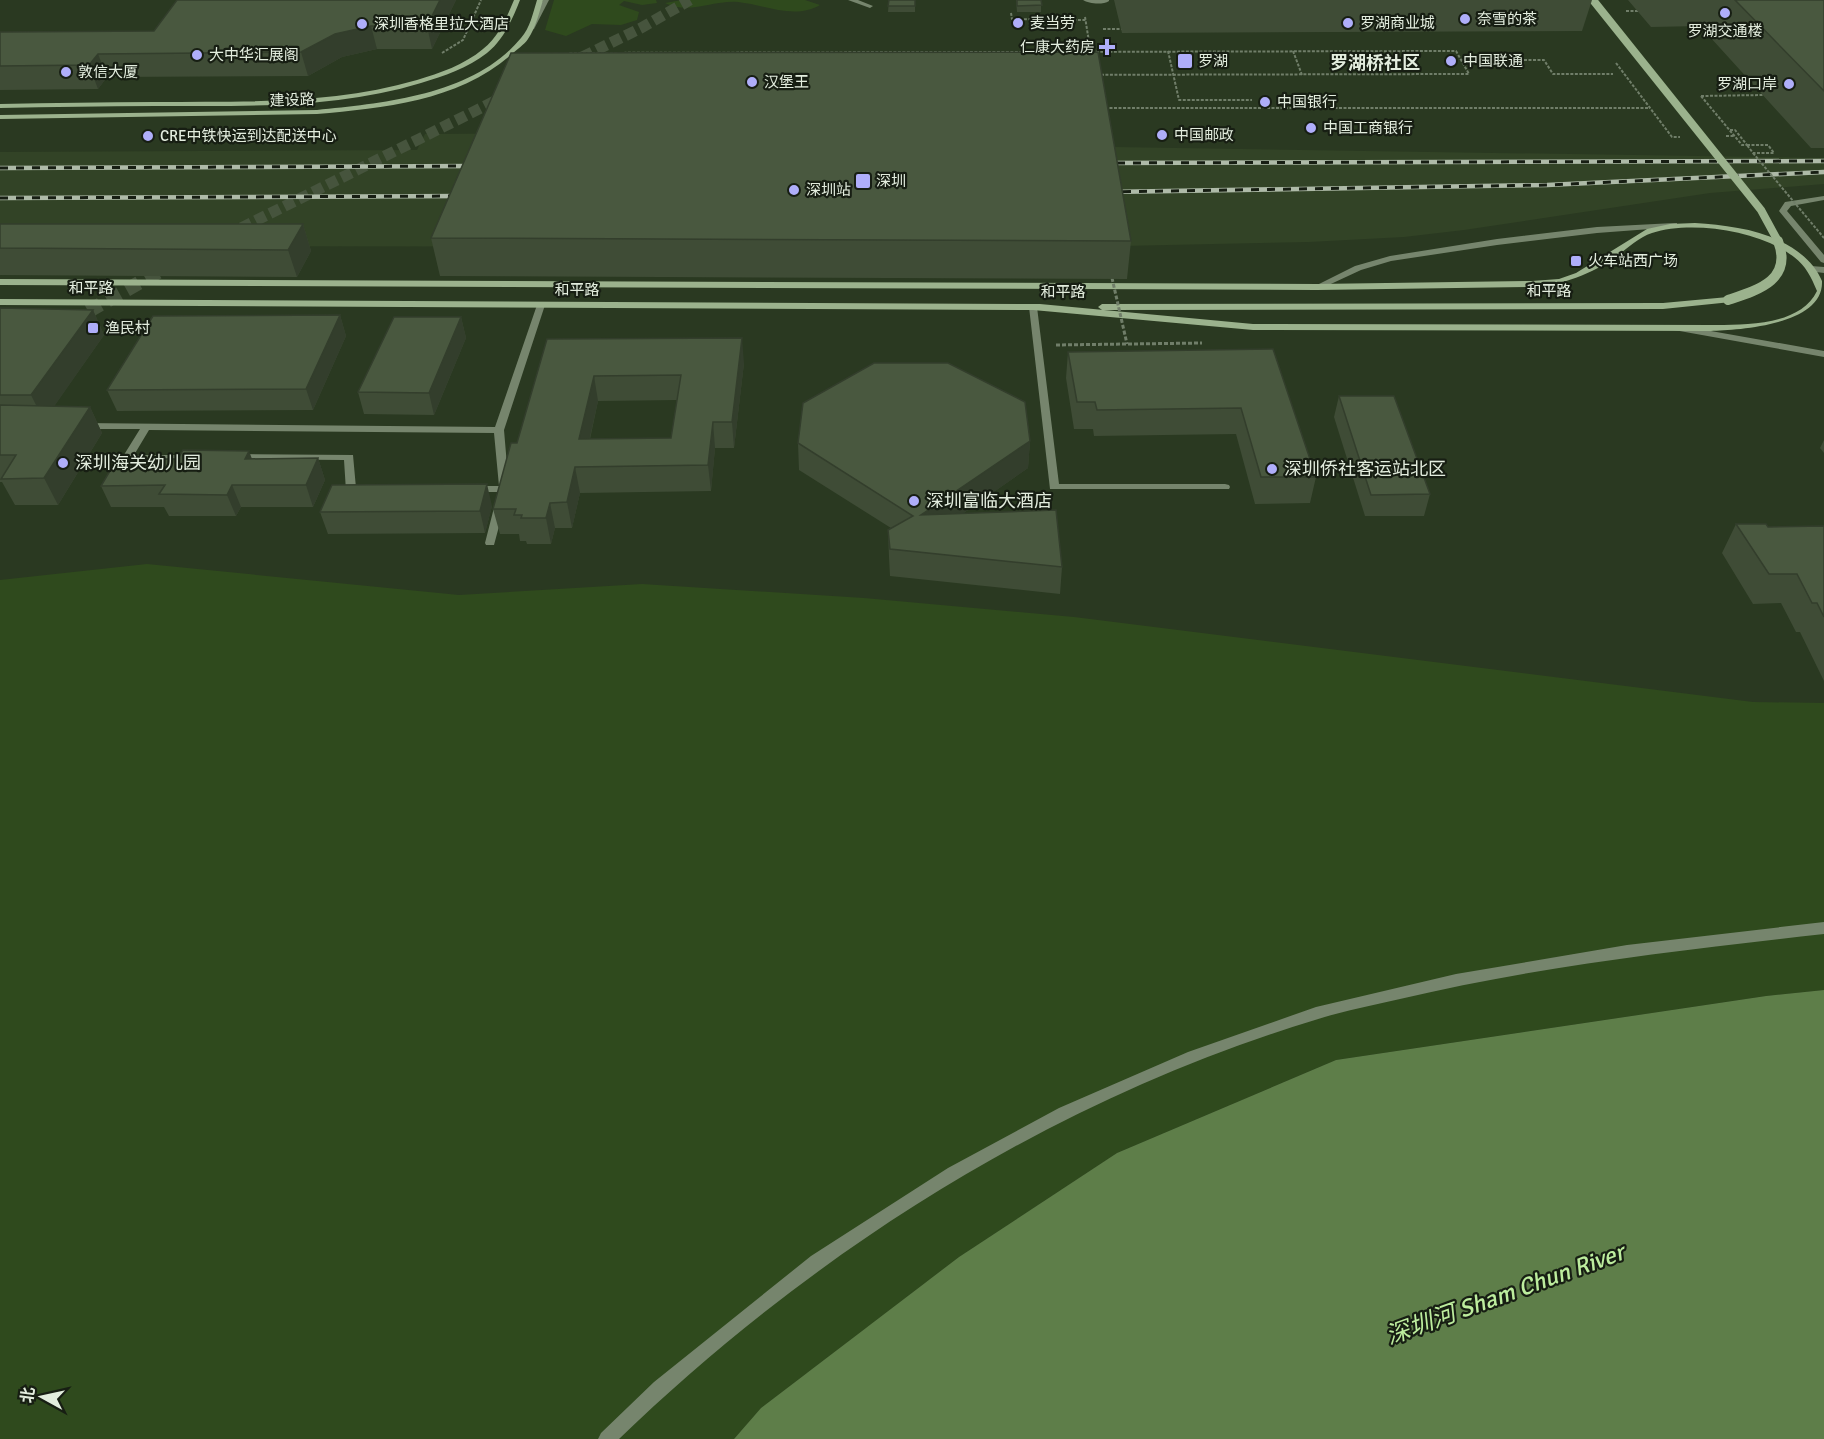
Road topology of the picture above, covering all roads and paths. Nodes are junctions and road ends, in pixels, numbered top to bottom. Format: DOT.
graph roads {
  1 [pos="481,0"];
  2 [pos="517,0"];
  3 [pos="540,0"];
  4 [pos="546,0"];
  5 [pos="851,0"];
  6 [pos="1086,0"];
  7 [pos="1106,0"];
  8 [pos="1593,0"];
  9 [pos="870,6"];
  10 [pos="1011,13"];
  11 [pos="531,29"];
  12 [pos="1103,29"];
  13 [pos="1132,29"];
  14 [pos="1090,51"];
  15 [pos="1168,51"];
  16 [pos="1293,51"];
  17 [pos="435,58"];
  18 [pos="1461,60"];
  19 [pos="1092,63"];
  20 [pos="1616,63"];
  21 [pos="1613,74"];
  22 [pos="1173,75"];
  23 [pos="1302,75"];
  24 [pos="1763,95"];
  25 [pos="1670,96"];
  26 [pos="1701,96"];
  27 [pos="1252,100"];
  28 [pos="0,106"];
  29 [pos="1103,108"];
  30 [pos="1650,108"];
  31 [pos="0,117"];
  32 [pos="1730,130"];
  33 [pos="1672,137"];
  34 [pos="1753,153"];
  35 [pos="1824,198"];
  36 [pos="1681,225"];
  37 [pos="1824,238"];
  38 [pos="1824,260"];
  39 [pos="1811,269"];
  40 [pos="1824,270"];
  41 [pos="1112,278"];
  42 [pos="0,282"];
  43 [pos="1317,287"];
  44 [pos="0,302"];
  45 [pos="541,305"];
  46 [pos="1033,307"];
  47 [pos="1677,328"];
  48 [pos="1204,343"];
  49 [pos="1127,344"];
  50 [pos="1076,345"];
  51 [pos="1823,356"];
  52 [pos="67,426"];
  53 [pos="146,427"];
  54 [pos="499,430"];
  55 [pos="209,458"];
  56 [pos="220,458"];
  57 [pos="1225,487"];
  58 [pos="457,489"];
  59 [pos="504,489"];
  60 [pos="374,491"];
  61 [pos="490,543"];
  62 [pos="1824,928"];
  63 [pos="607,1439"];
  1 -- 17 [label="path"];
  2 -- 28 [label="main road, 建设路"];
  3 -- 11 [label="main road, 建设路"];
  4 -- 11 [label="street"];
  5 -- 9 [label="street"];
  6 -- 7 [label="street"];
  8 -- 25 [label="main road, 和平路, bridge"];
  10 -- 14 [label="path"];
  11 -- 31 [label="main road, 建设路"];
  12 -- 13 [label="path"];
  14 -- 15 [label="path"];
  14 -- 19 [label="path"];
  14 -- 22 [label="path"];
  15 -- 16 [label="path"];
  15 -- 22 [label="path"];
  16 -- 18 [label="path"];
  16 -- 23 [label="path"];
  18 -- 21 [label="path"];
  18 -- 23 [label="path"];
  20 -- 30 [label="path"];
  22 -- 23 [label="path"];
  22 -- 27 [label="path"];
  24 -- 26 [label="path"];
  25 -- 26 [label="path"];
  25 -- 46 [label="main road, 和平路, bridge"];
  26 -- 32 [label="path"];
  29 -- 30 [label="path"];
  30 -- 33 [label="path"];
  32 -- 34 [label="path"];
  32 -- 34 [label="path"];
  34 -- 37 [label="path, bridge"];
  35 -- 38 [label="street"];
  36 -- 39 [label="main road, 和平路"];
  36 -- 43 [label="street"];
  36 -- 43 [label="main road, 和平路"];
  39 -- 40 [label="street"];
  39 -- 47 [label="main road"];
  41 -- 49 [label="path, bridge"];
  42 -- 43 [label="main road, 和平路"];
  44 -- 45 [label="main road, 和平路"];
  45 -- 46 [label="main road, 和平路"];
  45 -- 54 [label="street"];
  46 -- 47 [label="main road"];
  46 -- 57 [label="street"];
  47 -- 51 [label="street"];
  48 -- 49 [label="path"];
  49 -- 50 [label="path"];
  52 -- 53 [label="street"];
  53 -- 54 [label="street"];
  53 -- 55 [label="street"];
  54 -- 59 [label="street"];
  56 -- 60 [label="street"];
  58 -- 59 [label="street"];
  59 -- 61 [label="street"];
  62 -- 63 [label="street"];
}
